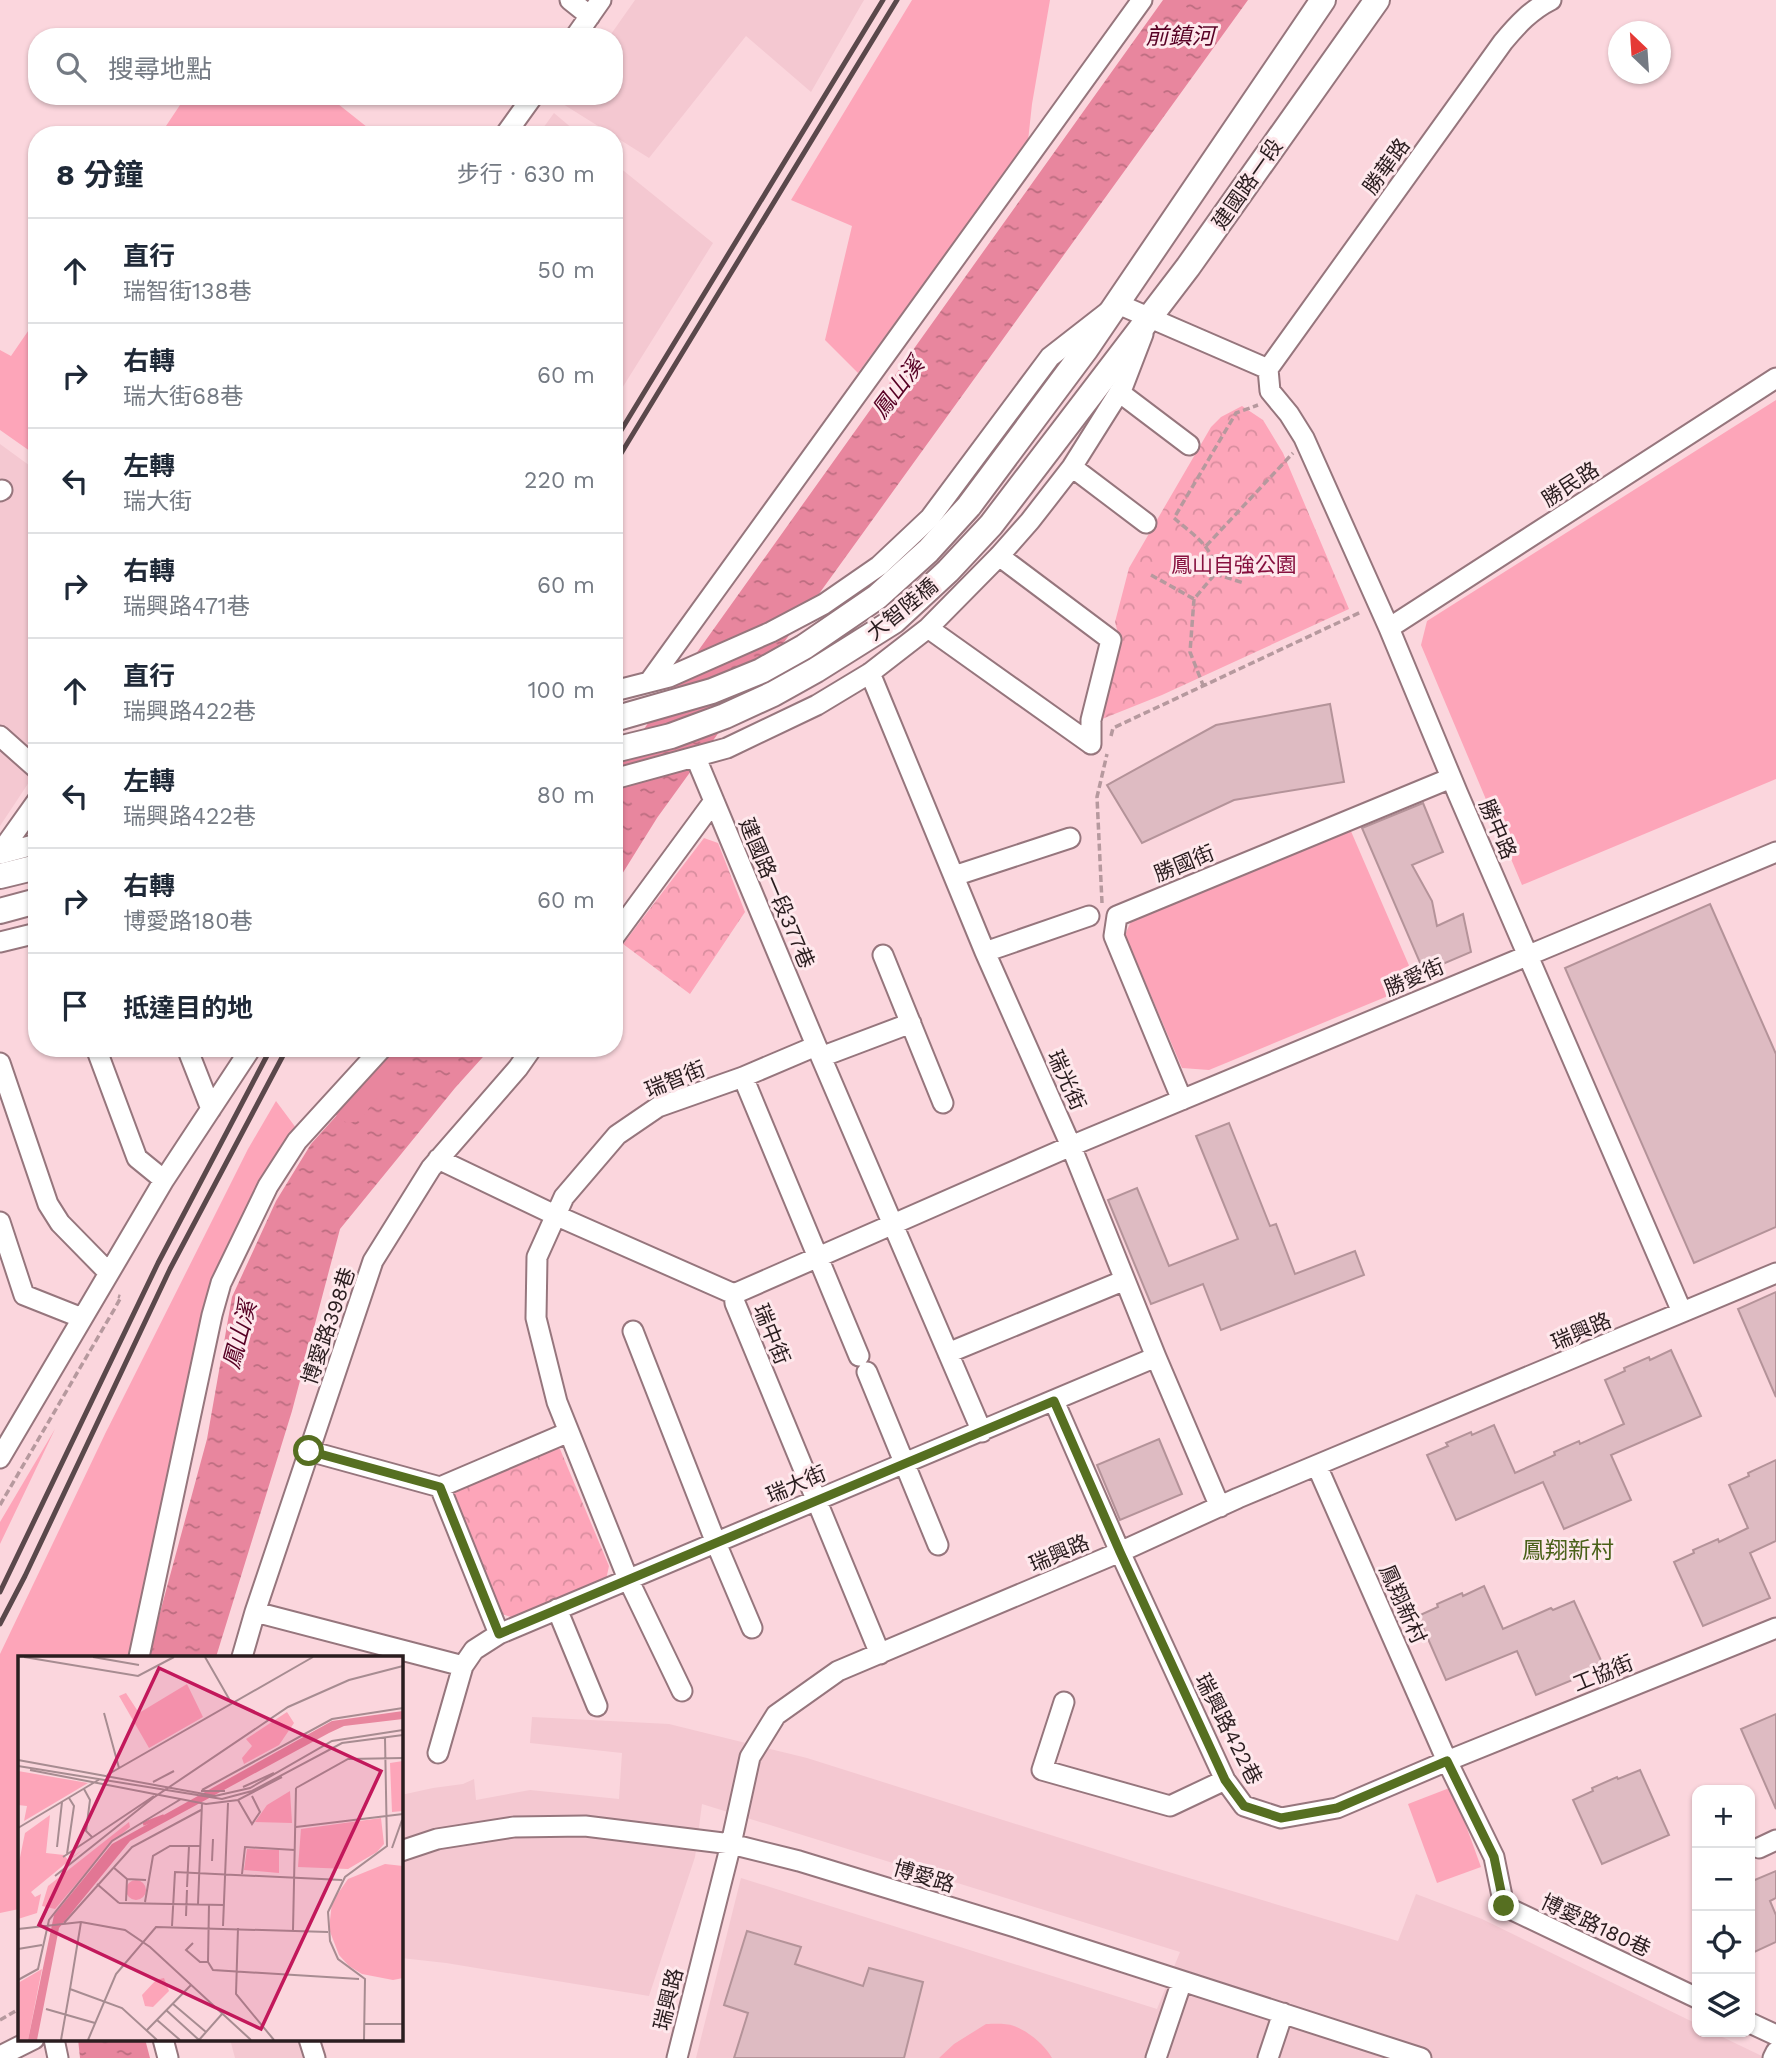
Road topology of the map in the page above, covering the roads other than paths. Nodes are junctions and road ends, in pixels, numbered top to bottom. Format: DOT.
graph roads {
  1 [pos="570,0"];
  2 [pos="1142,0"];
  3 [pos="1323,0"];
  4 [pos="1377,0"];
  5 [pos="1551,0"];
  6 [pos="595,8"];
  7 [pos="581,28"];
  8 [pos="527,105"];
  9 [pos="511,126"];
  10 [pos="1118,304"];
  11 [pos="1150,317"];
  12 [pos="1086,349"];
  13 [pos="1112,365"];
  14 [pos="1268,369"];
  15 [pos="1776,378"];
  16 [pos="1119,392"];
  17 [pos="1189,445"];
  18 [pos="1072,467"];
  19 [pos="1146,523"];
  20 [pos="999,556"];
  21 [pos="928,628"];
  22 [pos="1389,628"];
  23 [pos="870,673"];
  24 [pos="649,682"];
  25 [pos="623,689"];
  26 [pos="623,716"];
  27 [pos="0,736"];
  28 [pos="623,748"];
  29 [pos="690,759"];
  30 [pos="28,761"];
  31 [pos="623,777"];
  32 [pos="1451,778"];
  33 [pos="714,802"];
  34 [pos="28,814"];
  35 [pos="1070,838"];
  36 [pos="28,846"];
  37 [pos="1776,852"];
  38 [pos="0,853"];
  39 [pos="28,869"];
  40 [pos="0,876"];
  41 [pos="954,876"];
  42 [pos="28,903"];
  43 [pos="0,911"];
  44 [pos="1096,911"];
  45 [pos="623,925"];
  46 [pos="28,935"];
  47 [pos="0,942"];
  48 [pos="985,952"];
  49 [pos="1527,954"];
  50 [pos="883,955"];
  51 [pos="911,1023"];
  52 [pos="818,1052"];
  53 [pos="99,1057"];
  54 [pos="191,1057"];
  55 [pos="245,1057"];
  56 [pos="374,1057"];
  57 [pos="524,1057"];
  58 [pos="0,1063"];
  59 [pos="743,1077"];
  60 [pos="1182,1100"];
  61 [pos="943,1103"];
  62 [pos="211,1109"];
  63 [pos="1071,1146"];
  64 [pos="438,1159"];
  65 [pos="164,1180"];
  66 [pos="555,1215"];
  67 [pos="0,1222"];
  68 [pos="893,1225"];
  69 [pos="818,1258"];
  70 [pos="1776,1273"];
  71 [pos="105,1279"];
  72 [pos="1125,1280"];
  73 [pos="734,1294"];
  74 [pos="1682,1312"];
  75 [pos="82,1318"];
  76 [pos="632,1331"];
  77 [pos="948,1353"];
  78 [pos="1156,1357"];
  79 [pos="1054,1401"];
  80 [pos="569,1432"];
  81 [pos="982,1432"];
  82 [pos="309,1451"];
  83 [pos="0,1458"];
  84 [pos="904,1464"];
  85 [pos="1317,1466"];
  86 [pos="440,1487"];
  87 [pos="816,1501"];
  88 [pos="1220,1507"];
  89 [pos="716,1543"];
  90 [pos="938,1545"];
  91 [pos="1120,1552"];
  92 [pos="628,1579"];
  93 [pos="557,1609"];
  94 [pos="255,1612"];
  95 [pos="752,1628"];
  96 [pos="1776,1628"];
  97 [pos="499,1634"];
  98 [pos="370,1650"];
  99 [pos="880,1654"];
  100 [pos="139,1656"];
  101 [pos="242,1656"];
  102 [pos="463,1667"];
  103 [pos="682,1691"];
  104 [pos="1064,1702"];
  105 [pos="597,1706"];
  106 [pos="438,1753"];
  107 [pos="1447,1761"];
  108 [pos="1225,1780"];
  109 [pos="731,1844"];
  110 [pos="402,1851"];
  111 [pos="1182,1981"];
  112 [pos="1692,1996"];
  113 [pos="1283,2013"];
  114 [pos="1755,2024"];
  115 [pos="1776,2035"];
  116 [pos="32,2040"];
  117 [pos="54,2040"];
  118 [pos="163,2040"];
  119 [pos="309,2040"];
  120 [pos="1374,2051"];
  121 [pos="1776,2052"];
  122 [pos="0,2056"];
  123 [pos="58,2058"];
  124 [pos="168,2058"];
  125 [pos="315,2058"];
  126 [pos="677,2058"];
  127 [pos="1156,2058"];
  128 [pos="1268,2058"];
  129 [pos="1421,2058"];
  130 [pos="1773,2058"];
  1 -- 6 [label="street"];
  2 -- 24 [label="street"];
  3 -- 10 [label="main road, 建國路一段"];
  4 -- 11 [label="main road, 建國路一段"];
  5 -- 14 [label="street, 勝華路"];
  6 -- 7 [label="street"];
  8 -- 9 [label="street"];
  10 -- 11 [label="street"];
  10 -- 12 [label="main road, 建國路一段"];
  10 -- 24 [label="street"];
  11 -- 13 [label="main road, 建國路一段"];
  11 -- 14 [label="street"];
  11 -- 16 [label="street"];
  12 -- 26 [label="main road, 大智陸橋"];
  13 -- 28 [label="main road, 大智陸橋"];
  14 -- 22 [label="street, 勝中路"];
  15 -- 22 [label="street, 勝民路"];
  16 -- 17 [label="street"];
  16 -- 18 [label="street"];
  18 -- 19 [label="street"];
  18 -- 20 [label="street"];
  20 -- 21 [label="street"];
  20 -- 21 [label="street"];
  21 -- 23 [label="street"];
  22 -- 32 [label="street, 勝中路"];
  23 -- 29 [label="street"];
  23 -- 41 [label="street, 瑞光街"];
  24 -- 25 [label="street"];
  27 -- 30 [label="street"];
  29 -- 31 [label="street"];
  29 -- 33 [label="street, 建國路一段377巷"];
  32 -- 49 [label="street, 勝中路"];
  32 -- 60 [label="street, 勝國街"];
  33 -- 45 [label="street"];
  33 -- 52 [label="street, 建國路一段377巷"];
  34 -- 38 [label="street"];
  35 -- 41 [label="street"];
  36 -- 38 [label="street"];
  37 -- 49 [label="street, 勝愛街"];
  39 -- 40 [label="main road"];
  41 -- 48 [label="street, 瑞光街"];
  42 -- 43 [label="main road"];
  44 -- 48 [label="street"];
  46 -- 47 [label="street"];
  48 -- 63 [label="street, 瑞光街"];
  49 -- 60 [label="street, 勝愛街"];
  49 -- 74 [label="street, 勝中路"];
  50 -- 51 [label="street"];
  51 -- 52 [label="street, 瑞智街"];
  51 -- 61 [label="street"];
  52 -- 59 [label="street, 瑞智街"];
  52 -- 68 [label="street"];
  53 -- 65 [label="street"];
  54 -- 62 [label="street"];
  55 -- 62 [label="street"];
  56 -- 100 [label="street"];
  57 -- 64 [label="street, 博愛路398巷"];
  58 -- 71 [label="street"];
  59 -- 66 [label="street, 瑞智街"];
  59 -- 69 [label="street"];
  60 -- 63 [label="street, 勝愛街"];
  62 -- 65 [label="street"];
  63 -- 68 [label="street, 瑞中街"];
  63 -- 72 [label="street, 瑞光街"];
  64 -- 66 [label="street"];
  64 -- 82 [label="street, 博愛路398巷"];
  65 -- 71 [label="street"];
  66 -- 73 [label="street"];
  66 -- 80 [label="street, 瑞智街"];
  67 -- 75 [label="street"];
  68 -- 69 [label="street, 瑞中街"];
  68 -- 77 [label="street"];
  69 -- 73 [label="street, 瑞中街"];
  69 -- 84 [label="street"];
  70 -- 74 [label="street, 瑞興路"];
  71 -- 75 [label="street"];
  72 -- 77 [label="street"];
  72 -- 78 [label="street, 瑞光街"];
  73 -- 87 [label="street, 瑞中街"];
  74 -- 85 [label="street, 瑞興路"];
  75 -- 83 [label="street"];
  76 -- 89 [label="street"];
  77 -- 81 [label="street"];
  78 -- 79 [label="street, 瑞大街"];
  78 -- 88 [label="street, 瑞光街"];
  79 -- 81 [label="street, 瑞大街"];
  79 -- 91 [label="street, 瑞興路422巷"];
  80 -- 86 [label="street"];
  80 -- 92 [label="street, 瑞智街"];
  81 -- 84 [label="street, 瑞大街"];
  82 -- 86 [label="street"];
  82 -- 94 [label="street, 博愛路398巷"];
  84 -- 87 [label="street, 瑞大街"];
  84 -- 90 [label="street"];
  85 -- 88 [label="street, 瑞興路"];
  85 -- 107 [label="street, 鳳翔新村"];
  86 -- 97 [label="street"];
  87 -- 89 [label="street, 瑞大街"];
  87 -- 99 [label="street, 瑞中街"];
  88 -- 91 [label="street, 瑞興路"];
  89 -- 92 [label="street, 瑞大街"];
  89 -- 95 [label="street"];
  91 -- 99 [label="street, 瑞興路"];
  91 -- 108 [label="street, 瑞興路422巷"];
  92 -- 93 [label="street, 瑞大街"];
  92 -- 103 [label="street, 瑞智街"];
  93 -- 97 [label="street, 瑞大街"];
  93 -- 105 [label="street"];
  94 -- 98 [label="street"];
  94 -- 101 [label="street, 博愛路398巷"];
  96 -- 107 [label="street, 工協街"];
  97 -- 102 [label="street, 瑞大街"];
  98 -- 102 [label="street"];
  99 -- 109 [label="street, 瑞興路"];
  102 -- 106 [label="street"];
  104 -- 108 [label="street"];
  107 -- 108 [label="street, 瑞興路422巷"];
  107 -- 112 [label="street, 博愛路180巷"];
  109 -- 110 [label="street, 博愛路"];
  109 -- 111 [label="street, 博愛路"];
  109 -- 126 [label="street, 瑞興路"];
  111 -- 113 [label="street, 博愛路"];
  111 -- 127 [label="street"];
  113 -- 120 [label="street, 博愛路"];
  113 -- 128 [label="street"];
  114 -- 115 [label="street"];
  116 -- 122 [label="street"];
  117 -- 123 [label="street"];
  118 -- 124 [label="street"];
  119 -- 125 [label="street"];
  120 -- 129 [label="street, 博愛路"];
  121 -- 130 [label="street"];
}
